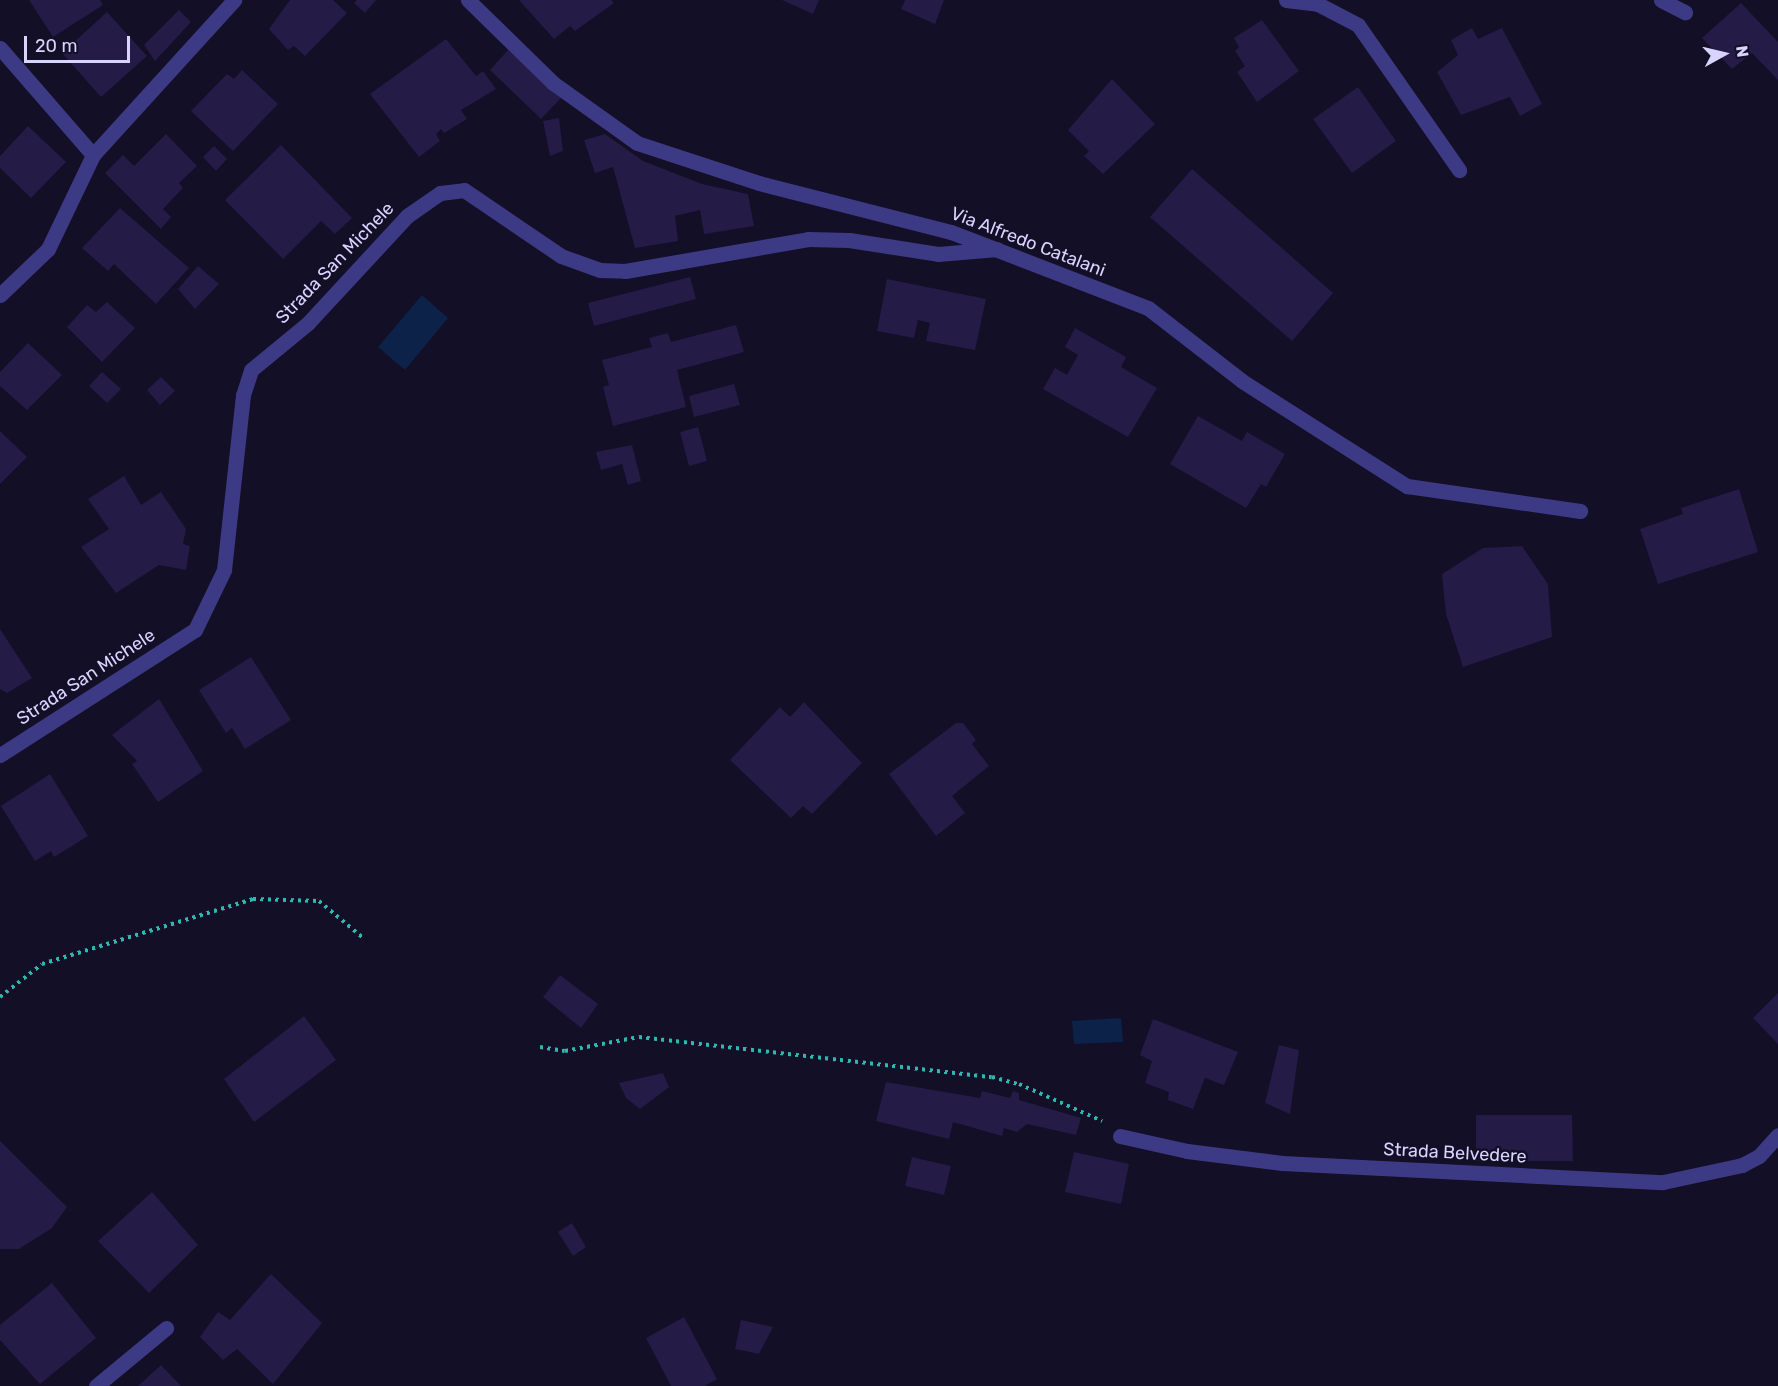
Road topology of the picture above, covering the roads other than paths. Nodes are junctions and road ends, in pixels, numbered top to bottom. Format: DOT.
graph roads {
  1 [pos="234,0"];
  2 [pos="468,0"];
  3 [pos="1286,0"];
  4 [pos="1661,0"];
  5 [pos="1685,12"];
  6 [pos="0,48"];
  7 [pos="93,154"];
  8 [pos="1459,170"];
  9 [pos="997,249"];
  10 [pos="0,296"];
  11 [pos="1580,511"];
  12 [pos="0,755"];
  13 [pos="1778,1135"];
  14 [pos="1120,1136"];
  15 [pos="166,1328"];
  16 [pos="96,1386"];
  1 -- 7 [label="street"];
  2 -- 9 [label="street, Via Alfredo Catalani"];
  3 -- 8 [label="street"];
  4 -- 5 [label="street"];
  6 -- 7 [label="street"];
  7 -- 10 [label="street"];
  9 -- 11 [label="street, Via Alfredo Catalani"];
  9 -- 12 [label="street, Strada San Michele"];
  13 -- 14 [label="street, Strada Belvedere"];
  15 -- 16 [label="street"];
}
